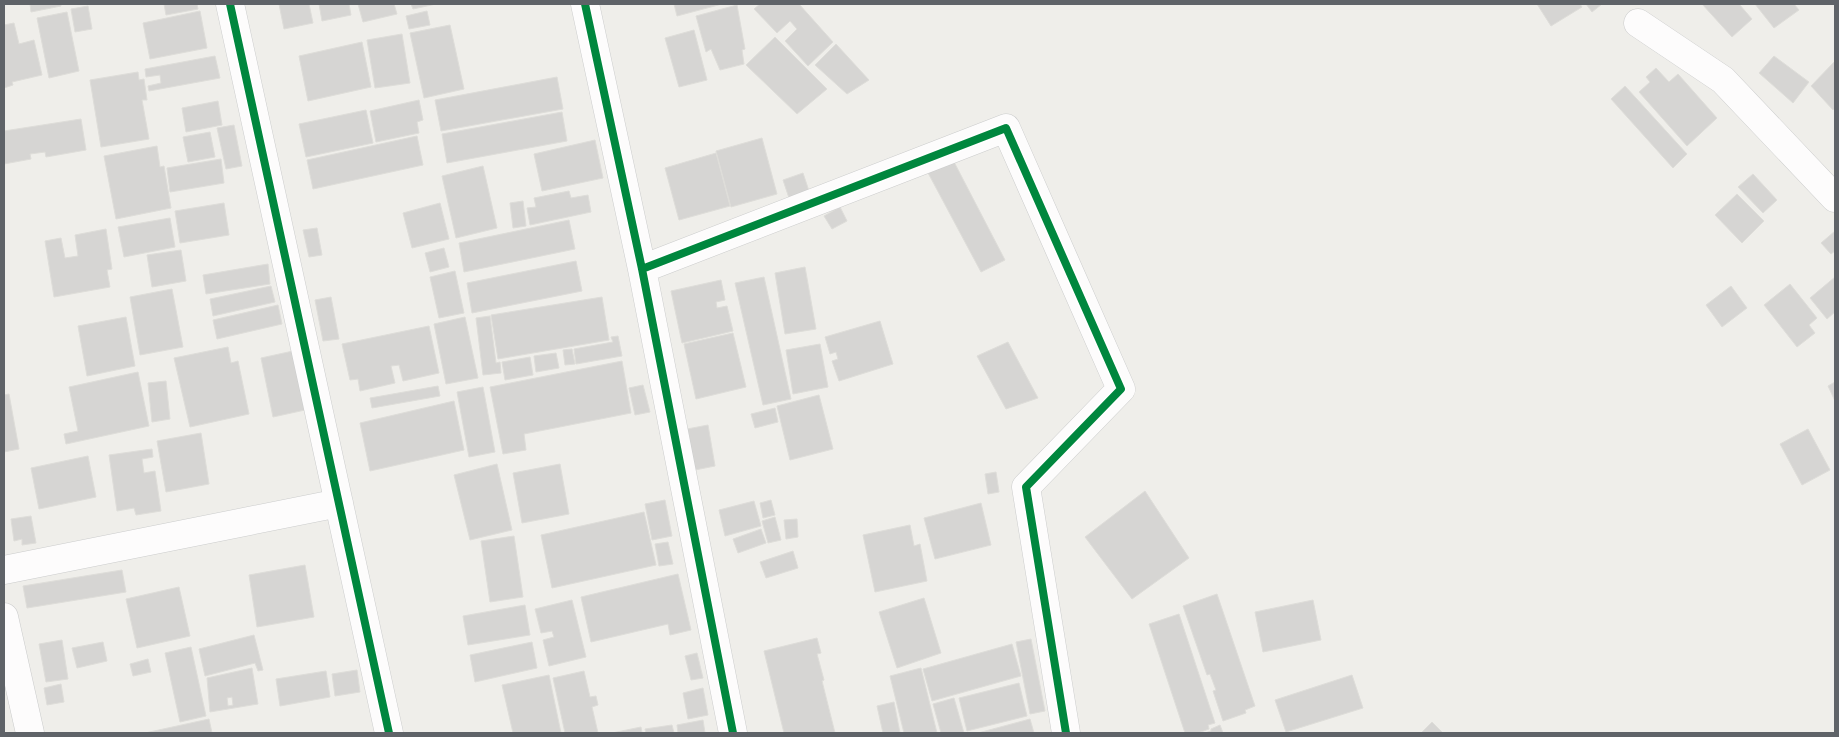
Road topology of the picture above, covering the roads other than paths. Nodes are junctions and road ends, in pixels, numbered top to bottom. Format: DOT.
graph roads {
  1 [pos="230,4"];
  2 [pos="585,4"];
  3 [pos="1638,23"];
  4 [pos="1835,198"];
  5 [pos="642,269"];
  6 [pos="339,503"];
  7 [pos="4,570"];
  8 [pos="4,617"];
  9 [pos="30,733"];
  10 [pos="389,733"];
  11 [pos="733,733"];
  12 [pos="1066,733"];
  1 -- 6 [label="street"];
  2 -- 5 [label="street"];
  3 -- 4 [label="street"];
  5 -- 11 [label="street"];
  5 -- 12 [label="street"];
  6 -- 7 [label="street"];
  6 -- 10 [label="street"];
  8 -- 9 [label="street"];
}
